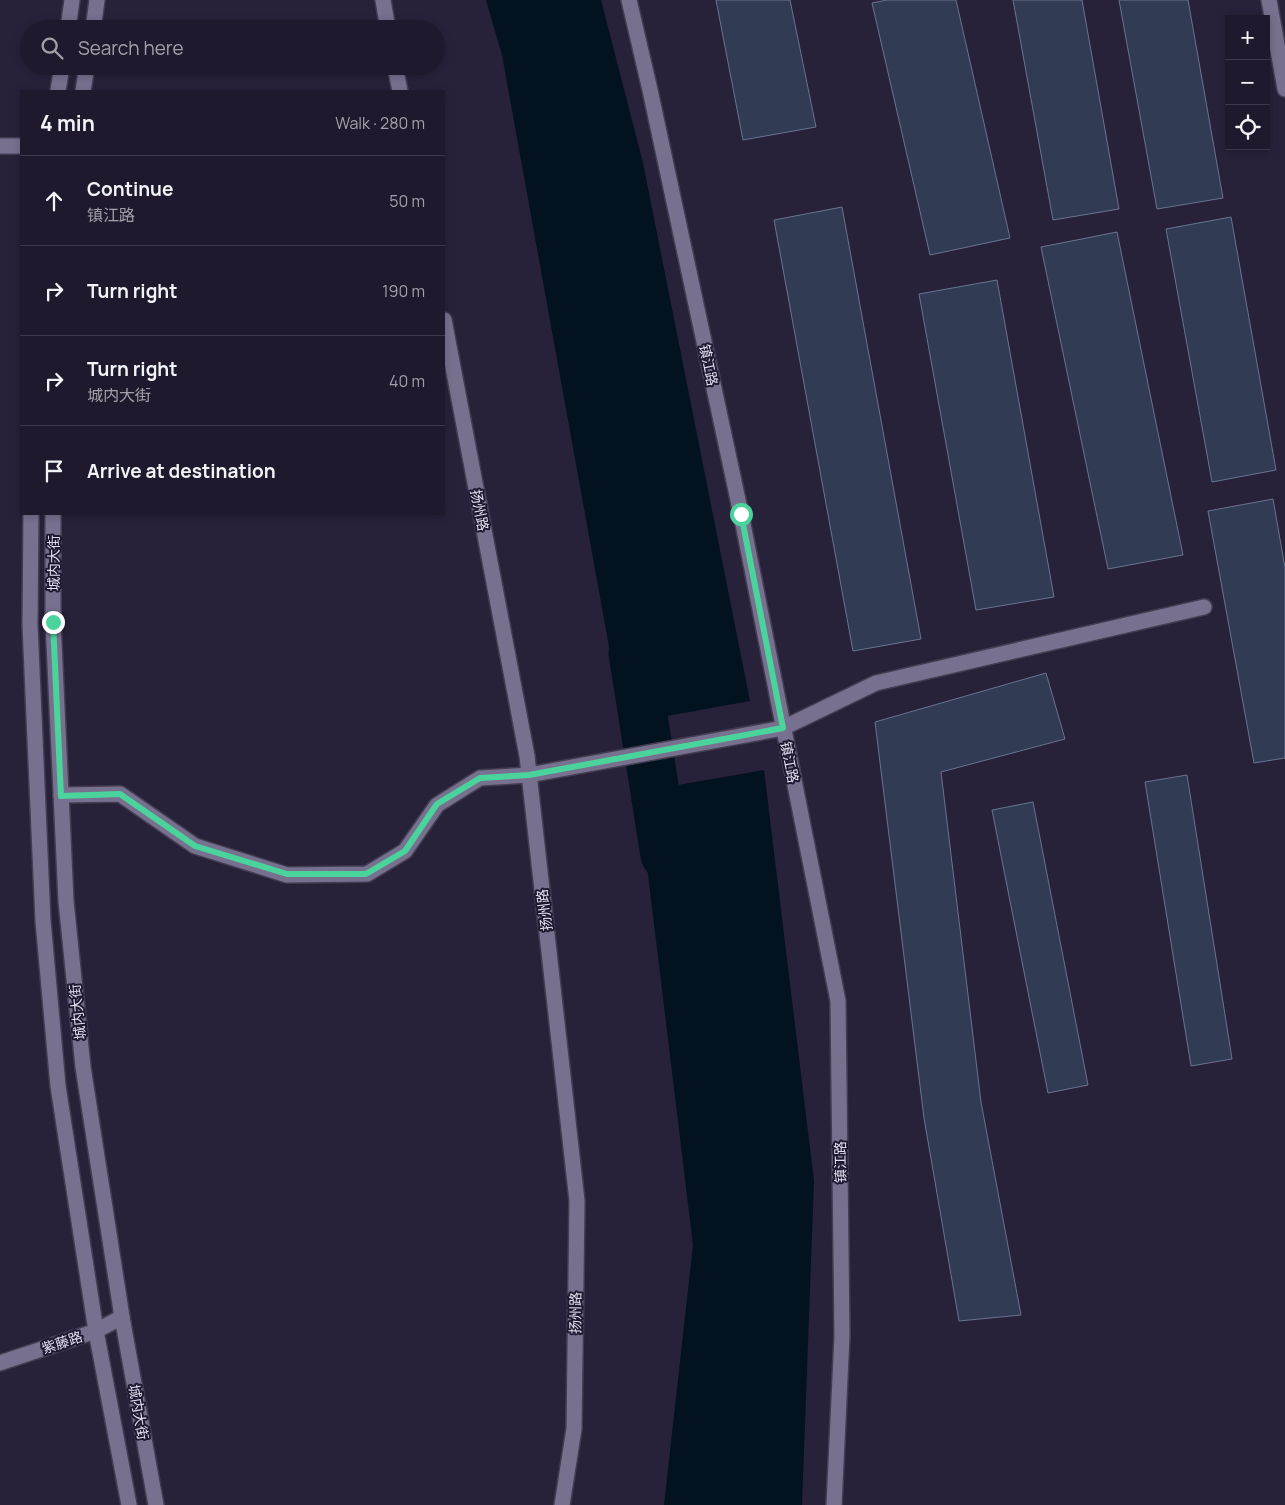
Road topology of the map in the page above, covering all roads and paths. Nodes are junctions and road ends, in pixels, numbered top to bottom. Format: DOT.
graph roads {
  1 [pos="72,0"];
  2 [pos="97,0"];
  3 [pos="383,0"];
  4 [pos="629,0"];
  5 [pos="1269,0"];
  6 [pos="69,20"];
  7 [pos="94,20"];
  8 [pos="386,20"];
  9 [pos="61,75"];
  10 [pos="86,75"];
  11 [pos="397,75"];
  12 [pos="1284,80"];
  13 [pos="58,90"];
  14 [pos="83,90"];
  15 [pos="400,90"];
  16 [pos="0,146"];
  17 [pos="20,146"];
  18 [pos="445,333"];
  19 [pos="57,515"];
  20 [pos="31,518"];
  21 [pos="1204,607"];
  22 [pos="783,728"];
  23 [pos="529,775"];
  24 [pos="61,796"];
  25 [pos="122,1317"];
  26 [pos="96,1331"];
  27 [pos="0,1362"];
  28 [pos="129,1505"];
  29 [pos="156,1505"];
  30 [pos="562,1505"];
  31 [pos="834,1505"];
  1 -- 6 [label="street"];
  2 -- 7 [label="street"];
  3 -- 8 [label="street"];
  4 -- 22 [label="street, 镇江路"];
  5 -- 12 [label="street"];
  9 -- 13 [label="street"];
  10 -- 14 [label="street"];
  11 -- 15 [label="street"];
  16 -- 17 [label="street"];
  18 -- 23 [label="street, 扬州路"];
  19 -- 20 [label="street"];
  19 -- 24 [label="street, 城内大街"];
  20 -- 26 [label="street, 城内大街"];
  21 -- 22 [label="street"];
  22 -- 23 [label="street"];
  22 -- 31 [label="street, 镇江路"];
  23 -- 24 [label="street"];
  23 -- 30 [label="street, 扬州路"];
  24 -- 25 [label="street, 城内大街"];
  25 -- 26 [label="street, 紫藤路"];
  25 -- 29 [label="street, 城内大街"];
  26 -- 27 [label="street, 紫藤路"];
  26 -- 28 [label="street, 城内大街"];
}
